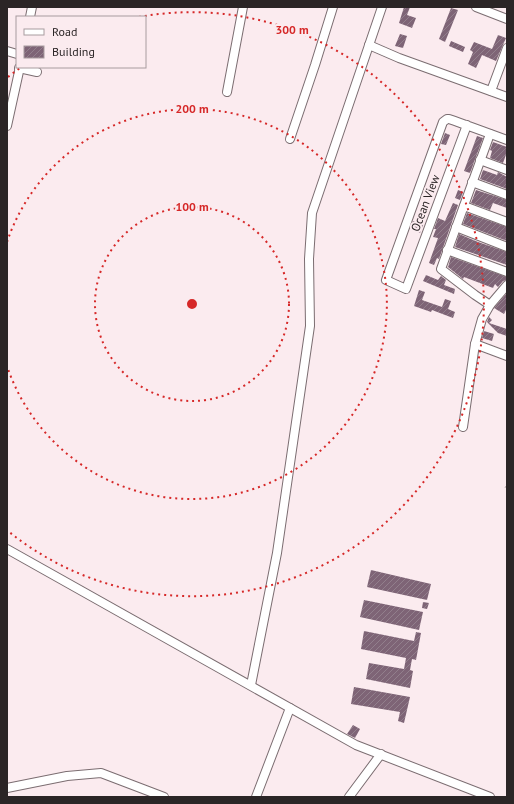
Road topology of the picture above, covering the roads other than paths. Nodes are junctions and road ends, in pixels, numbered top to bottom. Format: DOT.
graph roads {
  1 [pos="243,7"];
  2 [pos="333,7"];
  3 [pos="382,7"];
  4 [pos="476,7"];
  5 [pos="507,19"];
  6 [pos="369,45"];
  7 [pos="507,48"];
  8 [pos="19,68"];
  9 [pos="37,72"];
  10 [pos="491,91"];
  11 [pos="227,92"];
  12 [pos="507,97"];
  13 [pos="467,125"];
  14 [pos="7,126"];
  15 [pos="490,134"];
  16 [pos="290,138"];
  17 [pos="507,140"];
  18 [pos="480,160"];
  19 [pos="507,170"];
  20 [pos="472,182"];
  21 [pos="507,195"];
  22 [pos="464,206"];
  23 [pos="507,222"];
  24 [pos="456,227"];
  25 [pos="507,247"];
  26 [pos="447,250"];
  27 [pos="507,272"];
  28 [pos="507,285"];
  29 [pos="490,305"];
  30 [pos="475,344"];
  31 [pos="507,356"];
  32 [pos="463,427"];
  33 [pos="7,549"];
  34 [pos="251,686"];
  35 [pos="290,708"];
  36 [pos="381,754"];
  37 [pos="7,788"];
  38 [pos="164,797"];
  39 [pos="256,797"];
  40 [pos="349,797"];
  41 [pos="490,797"];
  1 -- 11 [label="street"];
  2 -- 16 [label="street"];
  3 -- 6 [label="street"];
  4 -- 5 [label="street"];
  6 -- 10 [label="street"];
  6 -- 34 [label="street"];
  7 -- 10 [label="street"];
  8 -- 9 [label="street"];
  8 -- 14 [label="street"];
  10 -- 12 [label="street"];
  13 -- 13 [label="street, Ocean View"];
  13 -- 15 [label="street"];
  15 -- 17 [label="street"];
  15 -- 18 [label="street"];
  18 -- 19 [label="street"];
  18 -- 20 [label="street"];
  20 -- 21 [label="street"];
  20 -- 22 [label="street"];
  22 -- 23 [label="street"];
  22 -- 24 [label="street"];
  24 -- 25 [label="street"];
  24 -- 26 [label="street"];
  26 -- 27 [label="street"];
  26 -- 29 [label="street"];
  28 -- 29 [label="street"];
  29 -- 30 [label="street"];
  30 -- 31 [label="street"];
  30 -- 32 [label="street"];
  33 -- 34 [label="street"];
  34 -- 35 [label="street"];
  35 -- 36 [label="street"];
  35 -- 39 [label="street"];
  36 -- 40 [label="street"];
  36 -- 41 [label="street"];
  37 -- 38 [label="street"];
}
